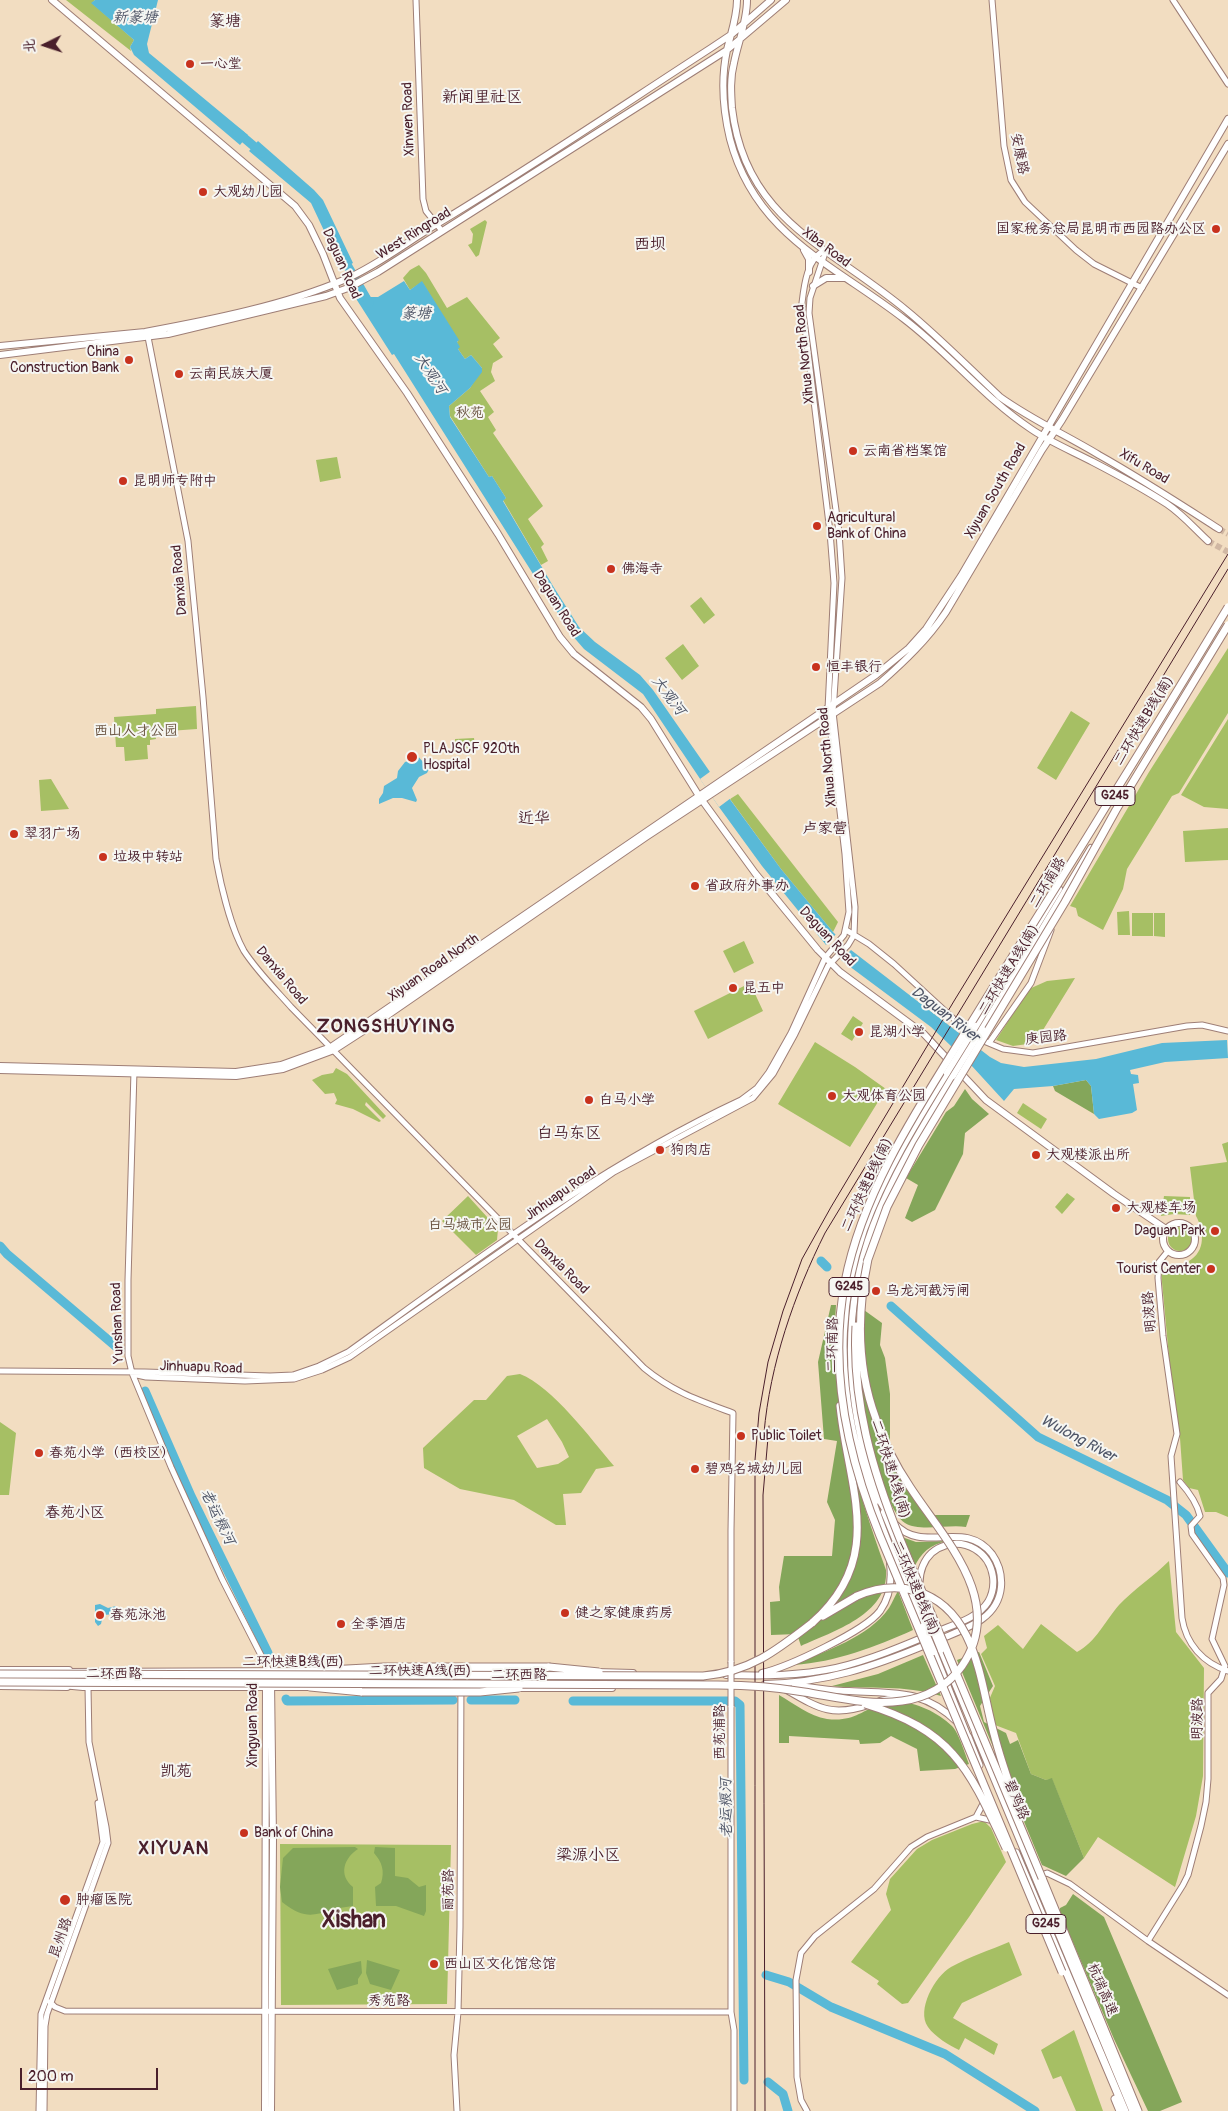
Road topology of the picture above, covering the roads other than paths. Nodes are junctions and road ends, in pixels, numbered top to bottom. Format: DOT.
graph roads {
  1 [pos="52,0"];
  2 [pos="416,0"];
  3 [pos="737,0"];
  4 [pos="747,0"];
  5 [pos="771,0"];
  6 [pos="786,0"];
  7 [pos="992,0"];
  8 [pos="1174,0"];
  9 [pos="744,23"];
  10 [pos="732,34"];
  11 [pos="740,39"];
  12 [pos="727,50"];
  13 [pos="1228,84"];
  14 [pos="1228,119"];
  15 [pos="1228,144"];
  16 [pos="436,225"];
  17 [pos="442,232"];
  18 [pos="800,245"];
  19 [pos="824,250"];
  20 [pos="815,257"];
  21 [pos="822,262"];
  22 [pos="809,272"];
  23 [pos="845,278"];
  24 [pos="1134,283"];
  25 [pos="334,284"];
  26 [pos="813,286"];
  27 [pos="1142,288"];
  28 [pos="337,292"];
  29 [pos="148,337"];
  30 [pos="0,346"];
  31 [pos="0,355"];
  32 [pos="1052,429"];
  33 [pos="1046,438"];
  34 [pos="838,523"];
  35 [pos="1220,529"];
  36 [pos="830,532"];
  37 [pos="1208,540"];
  38 [pos="1228,608"];
  39 [pos="1228,624"];
  40 [pos="831,710"];
  41 [pos="701,798"];
  42 [pos="1057,918"];
  43 [pos="846,930"];
  44 [pos="854,934"];
  45 [pos="828,961"];
  46 [pos="979,1027"];
  47 [pos="1228,1031"];
  48 [pos="989,1043"];
  49 [pos="332,1049"];
  50 [pos="0,1066"];
  51 [pos="0,1070"];
  52 [pos="134,1072"];
  53 [pos="950,1074"];
  54 [pos="1166,1228"];
  55 [pos="515,1236"];
  56 [pos="1168,1251"];
  57 [pos="868,1259"];
  58 [pos="0,1371"];
  59 [pos="132,1373"];
  60 [pos="839,1385"];
  61 [pos="733,1413"];
  62 [pos="1180,1482"];
  63 [pos="878,1498"];
  64 [pos="879,1518"];
  65 [pos="925,1612"];
  66 [pos="812,1623"];
  67 [pos="926,1624"];
  68 [pos="937,1651"];
  69 [pos="266,1669"];
  70 [pos="0,1670"];
  71 [pos="83,1670"];
  72 [pos="461,1670"];
  73 [pos="1226,1670"];
  74 [pos="310,1671"];
  75 [pos="0,1675"];
  76 [pos="629,1676"];
  77 [pos="744,1676"];
  78 [pos="35,1678"];
  79 [pos="0,1682"];
  80 [pos="579,1684"];
  81 [pos="769,1684"];
  82 [pos="0,1686"];
  83 [pos="85,1687"];
  84 [pos="268,1687"];
  85 [pos="310,1687"];
  86 [pos="461,1688"];
  87 [pos="916,1697"];
  88 [pos="840,1698"];
  89 [pos="976,1734"];
  90 [pos="968,1737"];
  91 [pos="989,1788"];
  92 [pos="976,1817"];
  93 [pos="1004,1825"];
  94 [pos="1039,1878"];
  95 [pos="1148,1941"];
  96 [pos="1062,1972"];
  97 [pos="1228,1995"];
  98 [pos="50,2002"];
  99 [pos="268,2011"];
  100 [pos="458,2012"];
  101 [pos="731,2012"];
  102 [pos="39,2111"];
  103 [pos="44,2111"];
  104 [pos="265,2111"];
  105 [pos="271,2111"];
  106 [pos="457,2111"];
  107 [pos="734,2111"];
  108 [pos="807,2111"];
  109 [pos="1120,2111"];
  110 [pos="1125,2111"];
  111 [pos="1133,2111"];
  112 [pos="1138,2111"];
  1 -- 25 [label="main road, Daguan Road"];
  2 -- 16 [label="street, Xinwen Road"];
  3 -- 10 [label="main road, Xiba Road"];
  4 -- 9 [label="main road, Xiba Road"];
  5 -- 9 [label="main road, West Ringroad"];
  6 -- 11 [label="main road, West Ringroad"];
  7 -- 24 [label="street, 安康路"];
  8 -- 13 [label="street"];
  9 -- 10 [label="main road, West Ringroad"];
  9 -- 11 [label="main road, Xiba Road"];
  10 -- 12 [label="main road, Xiba Road"];
  10 -- 16 [label="main road, West Ringroad"];
  11 -- 12 [label="main road, West Ringroad"];
  11 -- 19 [label="main road, Xiba Road"];
  12 -- 17 [label="main road, West Ringroad"];
  12 -- 18 [label="main road, Xiba Road"];
  14 -- 24 [label="main road, Xiyuan South Road"];
  15 -- 27 [label="main road, Xiyuan South Road"];
  16 -- 17 [label="street, Xinwen Road"];
  16 -- 25 [label="main road, West Ringroad"];
  17 -- 28 [label="main road, West Ringroad"];
  18 -- 20 [label="main road, Xiba Road"];
  18 -- 22 [label="main road"];
  19 -- 20 [label="street"];
  19 -- 21 [label="street, Xihua North Road"];
  19 -- 32 [label="main road, Xiba Road"];
  20 -- 21 [label="main road, Xiba Road"];
  20 -- 22 [label="street, Xihua North Road"];
  21 -- 23 [label="main road, Xiba Road"];
  21 -- 26 [label="street, Xihua North Road"];
  22 -- 36 [label="street, Xihua North Road"];
  23 -- 26 [label="main road"];
  23 -- 33 [label="main road, Xiba Road"];
  24 -- 27 [label="street, 安康路"];
  24 -- 32 [label="main road, Xiyuan South Road"];
  25 -- 28 [label="main road, Daguan Road"];
  25 -- 30 [label="main road, West Ringroad"];
  26 -- 34 [label="street, Xihua North Road"];
  27 -- 32 [label="main road, Xiyuan South Road"];
  28 -- 29 [label="main road, West Ringroad"];
  28 -- 41 [label="main road, Daguan Road"];
  29 -- 31 [label="main road, West Ringroad"];
  29 -- 49 [label="street, Danxia Road"];
  32 -- 33 [label="main road, Xiyuan South Road"];
  32 -- 35 [label="main road, Xifu Road"];
  33 -- 37 [label="main road, Xifu Road"];
  33 -- 40 [label="main road, Xiyuan South Road"];
  34 -- 36 [label="street"];
  34 -- 40 [label="street, Xihua North Road"];
  36 -- 40 [label="street, Xihua North Road"];
  38 -- 46 [label="main road, 二环南路 / G245"];
  38 -- 60 [label="highway, 二环快速B线(南), bridge"];
  39 -- 46 [label="main road, 二环南路 / G245"];
  39 -- 57 [label="highway, 二环快速A线(南), bridge"];
  40 -- 41 [label="main road, Xiyuan South Road"];
  40 -- 43 [label="street, Xihua North Road"];
  40 -- 44 [label="street, Xihua North Road"];
  41 -- 45 [label="main road, Daguan Road"];
  41 -- 49 [label="main road, Xiyuan Road North"];
  42 -- 48 [label="street"];
  43 -- 44 [label="street, 庚园路"];
  43 -- 45 [label="street, Xihua North Road"];
  44 -- 45 [label="street, Xihua North Road"];
  44 -- 48 [label="street, 庚园路"];
  45 -- 54 [label="main road, Daguan Road"];
  45 -- 55 [label="street, Jinhuapu Road"];
  46 -- 53 [label="main road, 二环南路 / G245, bridge"];
  47 -- 48 [label="street, 庚园路"];
  49 -- 52 [label="main road, Xiyuan Road North"];
  49 -- 55 [label="street, Danxia Road"];
  50 -- 52 [label="main road, Xiyuan Road North"];
  51 -- 52 [label="main road, Xiyuan Road North"];
  52 -- 59 [label="street, Yunshan Road"];
  53 -- 63 [label="main road, 二环南路 / G245"];
  53 -- 64 [label="main road, 二环南路 / G245"];
  54 -- 56 [label="main road"];
  54 -- 56 [label="main road"];
  55 -- 59 [label="street, Jinhuapu Road"];
  55 -- 61 [label="street, Danxia Road"];
  56 -- 73 [label="street, 明波路"];
  57 -- 88 [label="highway, bridge"];
  57 -- 94 [label="highway, 二环快速A线(南), bridge"];
  58 -- 59 [label="street, Jinhuapu Road"];
  59 -- 69 [label="street, Yunshan Road"];
  60 -- 66 [label="highway, bridge"];
  60 -- 96 [label="highway, 二环快速B线(南), bridge"];
  61 -- 101 [label="street, 西苑浦路, bridge"];
  62 -- 73 [label="street"];
  63 -- 65 [label="main road, 碧鸡路 / G245"];
  63 -- 81 [label="main road"];
  64 -- 67 [label="main road, 碧鸡路 / G245"];
  64 -- 77 [label="main road"];
  65 -- 67 [label="main road, 碧鸡路 / G245"];
  65 -- 77 [label="main road"];
  66 -- 76 [label="highway, 二环快速B线(西), bridge"];
  66 -- 94 [label="highway, bridge"];
  67 -- 68 [label="main road, 碧鸡路 / G245, bridge"];
  68 -- 89 [label="main road, 碧鸡路 / G245"];
  68 -- 90 [label="main road, 碧鸡路 / G245"];
  69 -- 71 [label="main road, 二环西路"];
  69 -- 74 [label="main road, 二环西路"];
  69 -- 84 [label="main road, Xingyuan Road"];
  70 -- 71 [label="main road"];
  71 -- 78 [label="main road, 二环西路"];
  72 -- 74 [label="main road, 二环西路"];
  72 -- 77 [label="main road, 二环西路"];
  72 -- 86 [label="street, 丽苑路"];
  73 -- 95 [label="street, 明波路"];
  74 -- 76 [label="highway, bridge"];
  75 -- 76 [label="highway, 二环快速B线(西), bridge"];
  75 -- 78 [label="main road, 二环西路, bridge"];
  78 -- 79 [label="main road, 二环西路, bridge"];
  78 -- 83 [label="main road, 二环西路"];
  79 -- 80 [label="highway, 二环快速A线(西), bridge"];
  80 -- 85 [label="highway, bridge"];
  80 -- 88 [label="highway, 二环快速A线(西), bridge"];
  81 -- 86 [label="main road, 二环西路"];
  81 -- 87 [label="main road"];
  81 -- 87 [label="main road"];
  82 -- 83 [label="main road"];
  83 -- 84 [label="main road, 二环西路"];
  83 -- 98 [label="street, 昆州路"];
  83 -- 102 [label="street, 昆州路"];
  84 -- 85 [label="main road, 二环西路"];
  84 -- 99 [label="main road, Xingyuan Road"];
  85 -- 86 [label="main road, 二环西路"];
  86 -- 100 [label="street, 丽苑路"];
  87 -- 90 [label="main road"];
  88 -- 96 [label="highway, bridge"];
  89 -- 94 [label="highway, 碧鸡路 / G245"];
  90 -- 91 [label="highway, 碧鸡路 / G245"];
  91 -- 92 [label="street"];
  91 -- 93 [label="highway, 碧鸡路 / G245"];
  92 -- 93 [label="street"];
  92 -- 108 [label="street"];
  93 -- 110 [label="highway, 碧鸡路 / G245"];
  94 -- 95 [label="street"];
  94 -- 111 [label="highway, 碧鸡路 / G245"];
  94 -- 112 [label="highway, 杭瑞高速"];
  95 -- 97 [label="street"];
  96 -- 109 [label="highway"];
  98 -- 99 [label="street, 秀苑路"];
  98 -- 103 [label="street, 昆州路"];
  99 -- 100 [label="street, 秀苑路"];
  99 -- 104 [label="main road, Xingyuan Road"];
  99 -- 105 [label="main road, Xingyuan Road"];
  100 -- 101 [label="street, 秀苑路"];
  100 -- 106 [label="street, 丽苑路"];
  101 -- 107 [label="street, 西苑浦路"];
}
